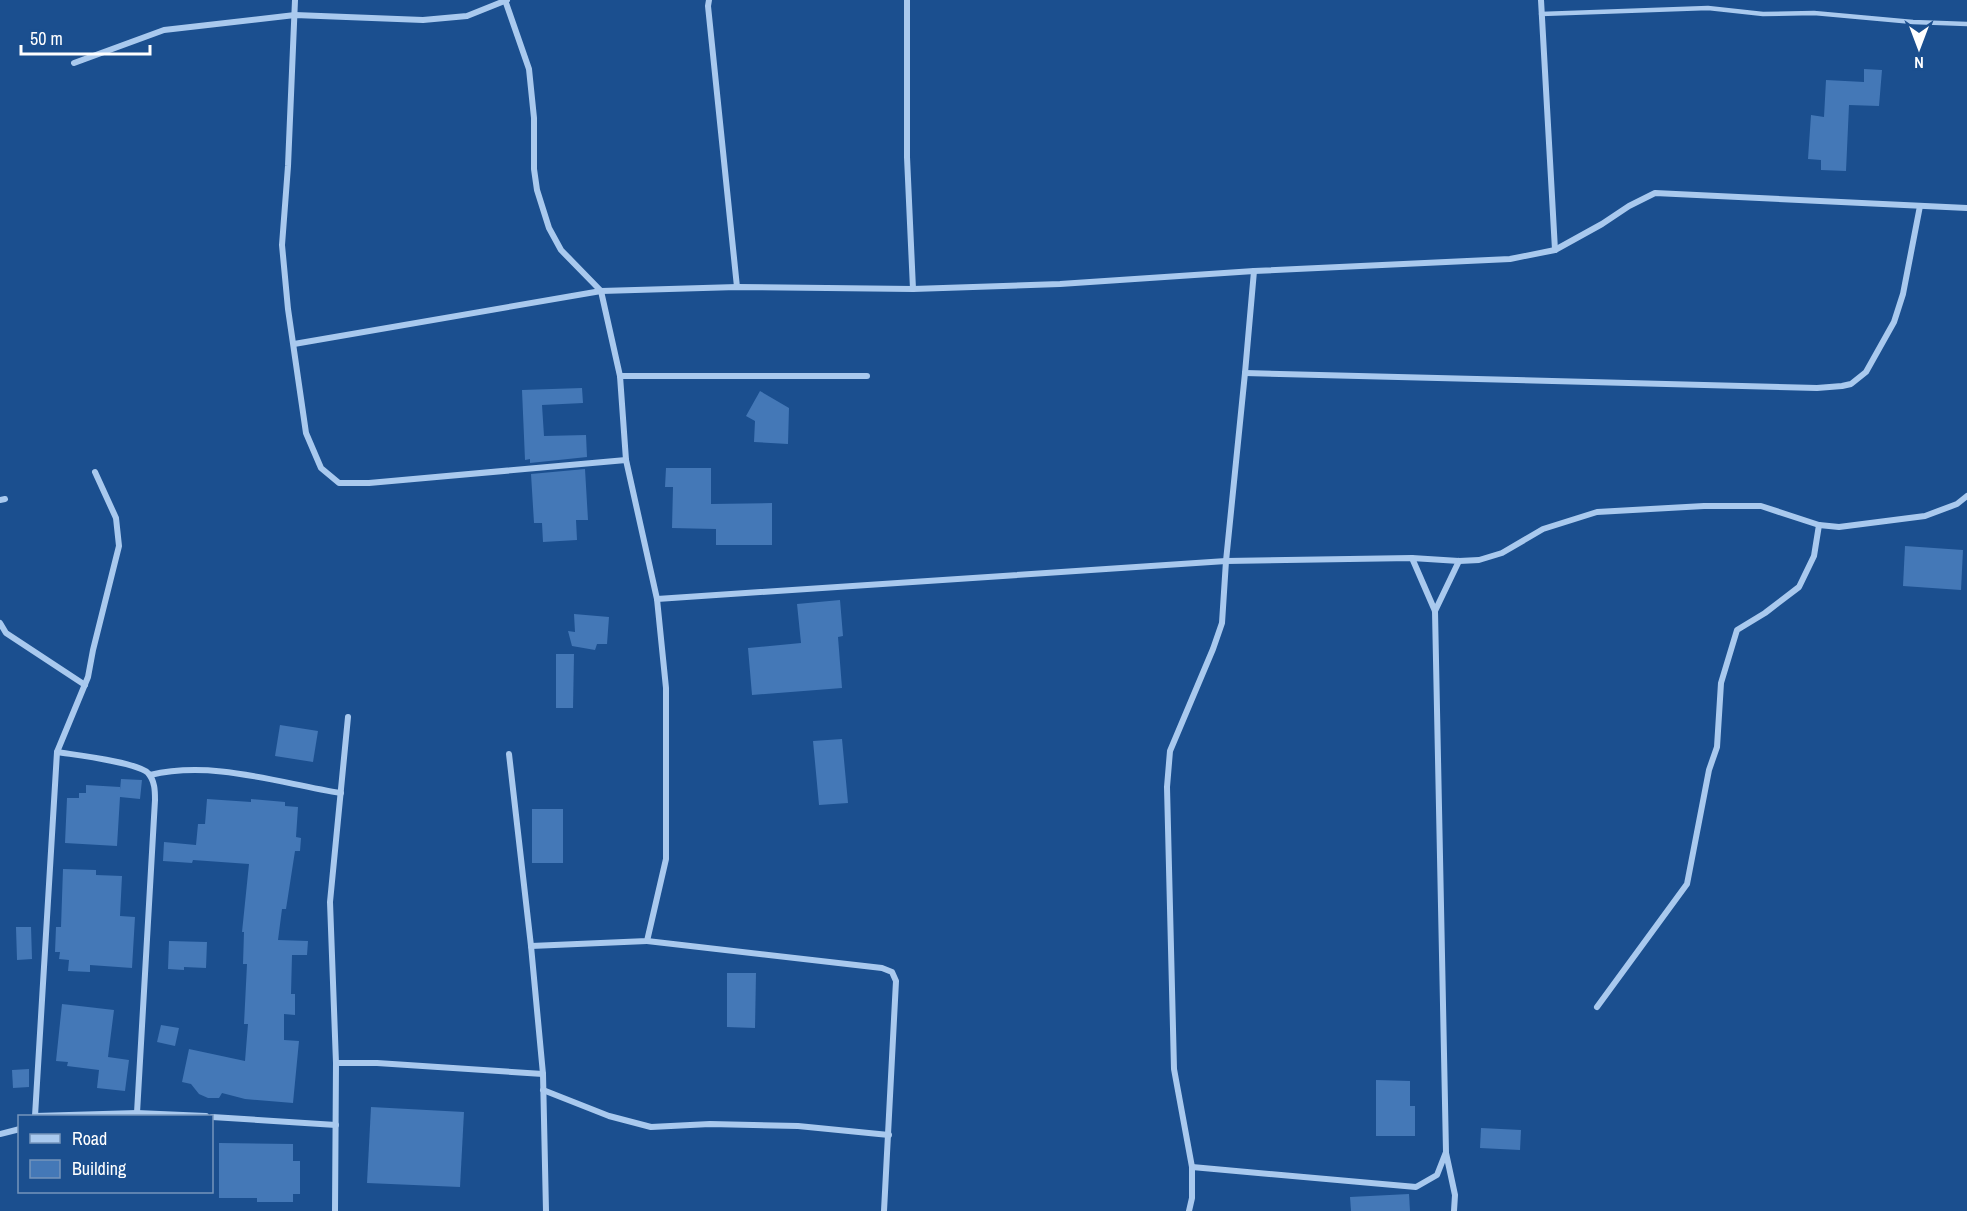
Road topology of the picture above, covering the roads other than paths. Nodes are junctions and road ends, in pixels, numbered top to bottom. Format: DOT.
graph roads {
  1 [pos="295,0"];
  2 [pos="506,0"];
  3 [pos="709,0"];
  4 [pos="907,0"];
  5 [pos="1541,0"];
  6 [pos="1541,14"];
  7 [pos="295,15"];
  8 [pos="1967,24"];
  9 [pos="74,63"];
  10 [pos="1920,206"];
  11 [pos="1967,208"];
  12 [pos="1555,250"];
  13 [pos="1254,271"];
  14 [pos="737,287"];
  15 [pos="913,289"];
  16 [pos="601,291"];
  17 [pos="294,344"];
  18 [pos="1245,373"];
  19 [pos="620,376"];
  20 [pos="867,376"];
  21 [pos="626,460"];
  22 [pos="95,472"];
  23 [pos="1967,496"];
  24 [pos="1820,525"];
  25 [pos="1412,558"];
  26 [pos="1226,561"];
  27 [pos="1459,561"];
  28 [pos="657,599"];
  29 [pos="1435,611"];
  30 [pos="0,623"];
  31 [pos="85,685"];
  32 [pos="348,717"];
  33 [pos="57,752"];
  34 [pos="509,754"];
  35 [pos="150,775"];
  36 [pos="341,794"];
  37 [pos="647,941"];
  38 [pos="531,946"];
  39 [pos="1597,1007"];
  40 [pos="336,1063"];
  41 [pos="543,1074"];
  42 [pos="543,1090"];
  43 [pos="137,1113"];
  44 [pos="35,1115"];
  45 [pos="69,1115"];
  46 [pos="183,1115"];
  47 [pos="213,1117"];
  48 [pos="336,1125"];
  49 [pos="18,1130"];
  50 [pos="0,1134"];
  51 [pos="889,1135"];
  52 [pos="1446,1152"];
  53 [pos="1192,1167"];
  54 [pos="335,1211"];
  55 [pos="546,1211"];
  56 [pos="884,1211"];
  57 [pos="1189,1211"];
  58 [pos="1454,1211"];
  1 -- 7 [label="street"];
  2 -- 7 [label="street"];
  2 -- 16 [label="street"];
  3 -- 14 [label="street"];
  4 -- 15 [label="street"];
  5 -- 6 [label="street"];
  6 -- 8 [label="lane"];
  6 -- 12 [label="street"];
  7 -- 9 [label="street"];
  7 -- 17 [label="street"];
  10 -- 11 [label="street"];
  10 -- 12 [label="street"];
  10 -- 18 [label="street"];
  12 -- 13 [label="street"];
  13 -- 15 [label="street"];
  13 -- 18 [label="street"];
  14 -- 15 [label="street"];
  14 -- 16 [label="street"];
  16 -- 17 [label="street"];
  16 -- 19 [label="street"];
  17 -- 21 [label="street"];
  18 -- 26 [label="street"];
  19 -- 20 [label="street"];
  19 -- 21 [label="street"];
  21 -- 28 [label="street"];
  22 -- 31 [label="street"];
  23 -- 24 [label="street"];
  24 -- 27 [label="street"];
  24 -- 39 [label="street"];
  25 -- 26 [label="street"];
  25 -- 27 [label="street"];
  25 -- 29 [label="street"];
  26 -- 28 [label="street"];
  26 -- 53 [label="street"];
  27 -- 29 [label="street"];
  28 -- 37 [label="street"];
  29 -- 52 [label="street"];
  30 -- 31 [label="street"];
  31 -- 33 [label="street"];
  32 -- 36 [label="street"];
  33 -- 35 [label="street"];
  33 -- 44 [label="street"];
  34 -- 38 [label="street"];
  35 -- 36 [label="street"];
  35 -- 43 [label="street"];
  36 -- 40 [label="street"];
  37 -- 38 [label="street"];
  37 -- 51 [label="street"];
  38 -- 41 [label="street"];
  40 -- 41 [label="street"];
  40 -- 48 [label="street"];
  41 -- 42 [label="street"];
  42 -- 51 [label="street"];
  42 -- 55 [label="street"];
  43 -- 45 [label="street"];
  43 -- 46 [label="street"];
  47 -- 48 [label="street"];
  48 -- 54 [label="street"];
  49 -- 50 [label="street"];
  51 -- 56 [label="street"];
  52 -- 53 [label="street"];
  52 -- 58 [label="street"];
  53 -- 57 [label="street"];
}
